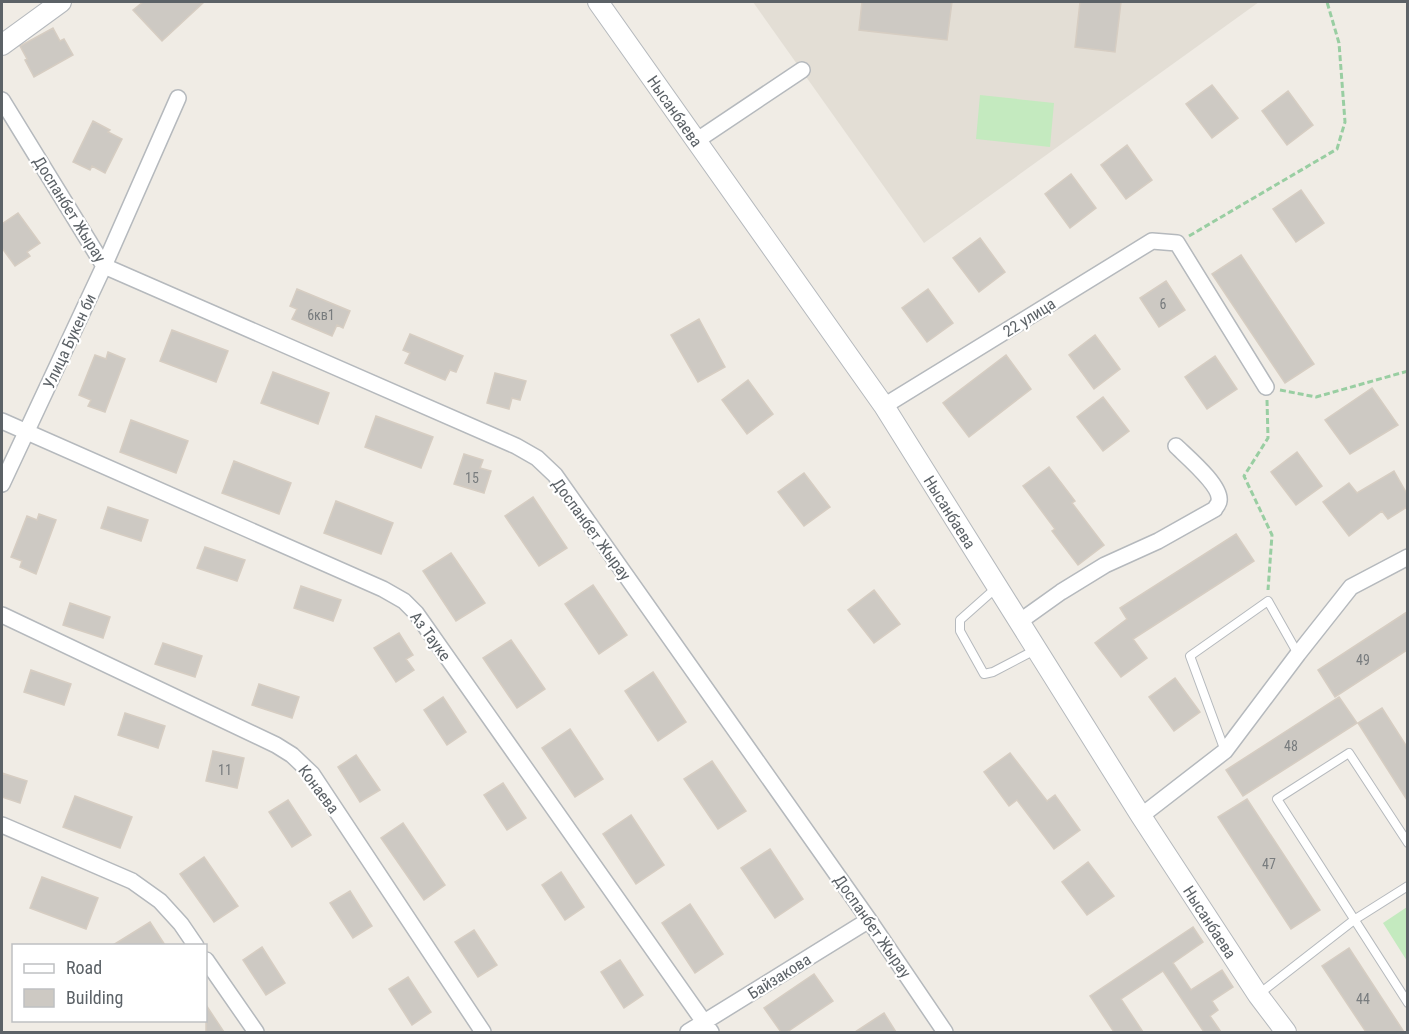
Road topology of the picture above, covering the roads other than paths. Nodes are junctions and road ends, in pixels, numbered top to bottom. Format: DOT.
graph roads {
  1 [pos="61,2"];
  2 [pos="598,2"];
  3 [pos="2,45"];
  4 [pos="802,70"];
  5 [pos="178,98"];
  6 [pos="2,100"];
  7 [pos="696,141"];
  8 [pos="104,266"];
  9 [pos="1266,387"];
  10 [pos="884,406"];
  11 [pos="2,421"];
  12 [pos="26,433"];
  13 [pos="1176,446"];
  14 [pos="2,484"];
  15 [pos="1407,557"];
  16 [pos="998,587"];
  17 [pos="2,615"];
  18 [pos="1019,622"];
  19 [pos="1036,649"];
  20 [pos="1298,654"];
  21 [pos="1225,751"];
  22 [pos="1141,816"];
  23 [pos="2,825"];
  24 [pos="1407,843"];
  25 [pos="1407,886"];
  26 [pos="870,920"];
  27 [pos="1354,920"];
  28 [pos="195,944"];
  29 [pos="207,961"];
  30 [pos="1258,995"];
  31 [pos="1407,1003"];
  32 [pos="707,1028"];
  33 [pos="256,1032"];
  34 [pos="483,1032"];
  35 [pos="688,1032"];
  36 [pos="945,1032"];
  37 [pos="1286,1032"];
  1 -- 3 [label="street"];
  2 -- 7 [label="street, Нысанбаева"];
  4 -- 7 [label="street"];
  5 -- 8 [label="street, Улица Букен би"];
  6 -- 8 [label="street, Доспанбет Жырау"];
  7 -- 10 [label="street, Нысанбаева"];
  8 -- 12 [label="street, Улица Букен би"];
  8 -- 26 [label="street, Доспанбет Жырау"];
  9 -- 10 [label="street, 22 улица"];
  10 -- 16 [label="street, Нысанбаева"];
  11 -- 12 [label="street, Аз Тауке"];
  12 -- 14 [label="street, Улица Букен би"];
  12 -- 32 [label="street, Аз Тауке"];
  13 -- 18 [label="street"];
  15 -- 20 [label="street"];
  16 -- 18 [label="street, Нысанбаева"];
  16 -- 19 [label="lane"];
  17 -- 34 [label="street, Конаева"];
  18 -- 19 [label="street, Нысанбаева"];
  19 -- 22 [label="street, Нысанбаева"];
  20 -- 21 [label="street"];
  20 -- 21 [label="lane"];
  21 -- 22 [label="street"];
  22 -- 30 [label="street, Нысанбаева"];
  23 -- 28 [label="street"];
  24 -- 27 [label="lane"];
  25 -- 27 [label="lane"];
  26 -- 32 [label="street, Байзакова"];
  26 -- 36 [label="street, Доспанбет Жырау"];
  27 -- 30 [label="lane"];
  27 -- 31 [label="lane"];
  29 -- 33 [label="street"];
  30 -- 37 [label="street, Нысанбаева"];
  32 -- 35 [label="street, Байзакова"];
}
